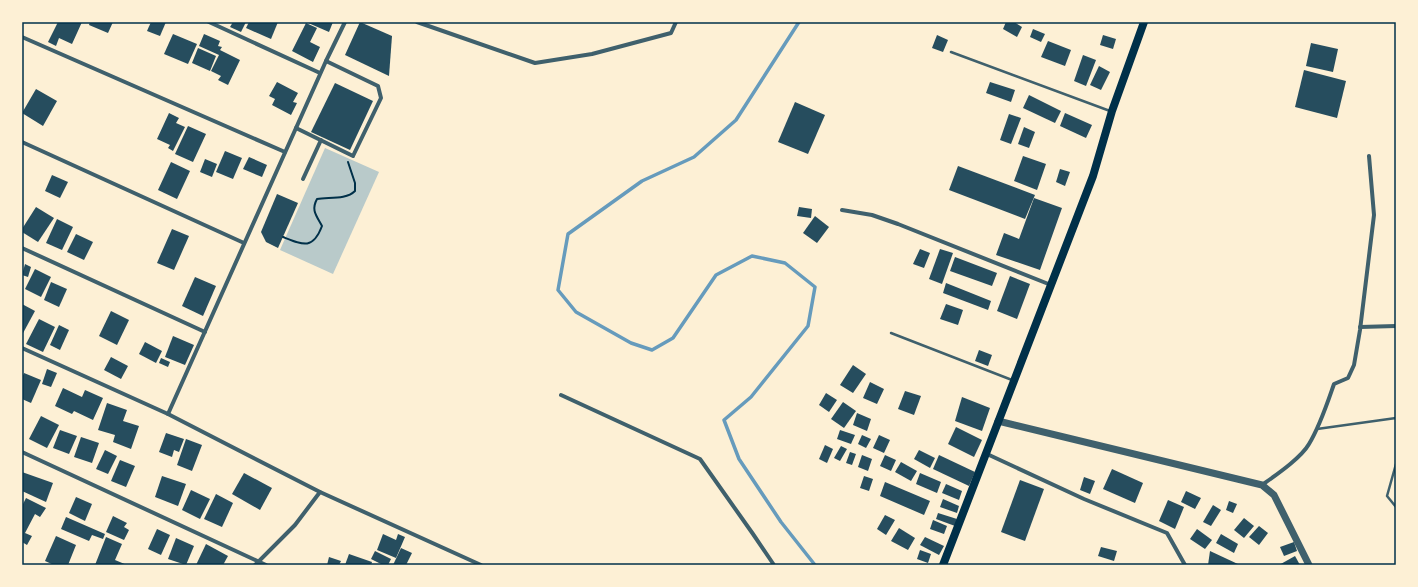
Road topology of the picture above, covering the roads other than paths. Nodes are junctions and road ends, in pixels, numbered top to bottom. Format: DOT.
graph roads {
  1 [pos="209,22"];
  2 [pos="344,22"];
  3 [pos="417,22"];
  4 [pos="676,22"];
  5 [pos="1144,22"];
  6 [pos="22,37"];
  7 [pos="951,52"];
  8 [pos="326,60"];
  9 [pos="320,73"];
  10 [pos="1112,111"];
  11 [pos="296,128"];
  12 [pos="321,140"];
  13 [pos="22,142"];
  14 [pos="285,152"];
  15 [pos="1369,156"];
  16 [pos="303,179"];
  17 [pos="842,210"];
  18 [pos="244,243"];
  19 [pos="22,248"];
  20 [pos="1052,285"];
  21 [pos="1396,326"];
  22 [pos="1360,327"];
  23 [pos="205,332"];
  24 [pos="891,333"];
  25 [pos="22,348"];
  26 [pos="1014,381"];
  27 [pos="561,395"];
  28 [pos="168,414"];
  29 [pos="1396,418"];
  30 [pos="998,421"];
  31 [pos="1316,430"];
  32 [pos="22,452"];
  33 [pos="986,454"];
  34 [pos="1396,464"];
  35 [pos="1262,485"];
  36 [pos="320,492"];
  37 [pos="1396,507"];
  38 [pos="256,563"];
  39 [pos="266,565"];
  40 [pos="481,565"];
  41 [pos="774,565"];
  42 [pos="943,565"];
  43 [pos="1185,565"];
  44 [pos="1309,565"];
  1 -- 9 [label="street"];
  2 -- 8 [label="street"];
  3 -- 4 [label="street"];
  5 -- 10 [label="main road"];
  6 -- 14 [label="street"];
  7 -- 10 [label="lane"];
  8 -- 9 [label="street"];
  8 -- 12 [label="street"];
  9 -- 11 [label="street"];
  10 -- 20 [label="main road"];
  11 -- 12 [label="street"];
  11 -- 14 [label="street"];
  12 -- 16 [label="street"];
  13 -- 18 [label="street"];
  14 -- 18 [label="street"];
  15 -- 22 [label="street"];
  17 -- 20 [label="street"];
  18 -- 23 [label="street"];
  19 -- 23 [label="street"];
  20 -- 26 [label="main road"];
  21 -- 22 [label="street"];
  22 -- 31 [label="street"];
  23 -- 28 [label="street"];
  24 -- 26 [label="lane"];
  25 -- 28 [label="street"];
  26 -- 30 [label="main road"];
  27 -- 41 [label="street"];
  28 -- 36 [label="street"];
  29 -- 31 [label="lane"];
  30 -- 33 [label="main road"];
  30 -- 35 [label="street"];
  31 -- 35 [label="street"];
  32 -- 38 [label="street"];
  33 -- 42 [label="main road"];
  33 -- 43 [label="street"];
  34 -- 37 [label="lane"];
  35 -- 44 [label="street"];
  36 -- 38 [label="street"];
  36 -- 40 [label="street"];
  38 -- 39 [label="street"];
}
